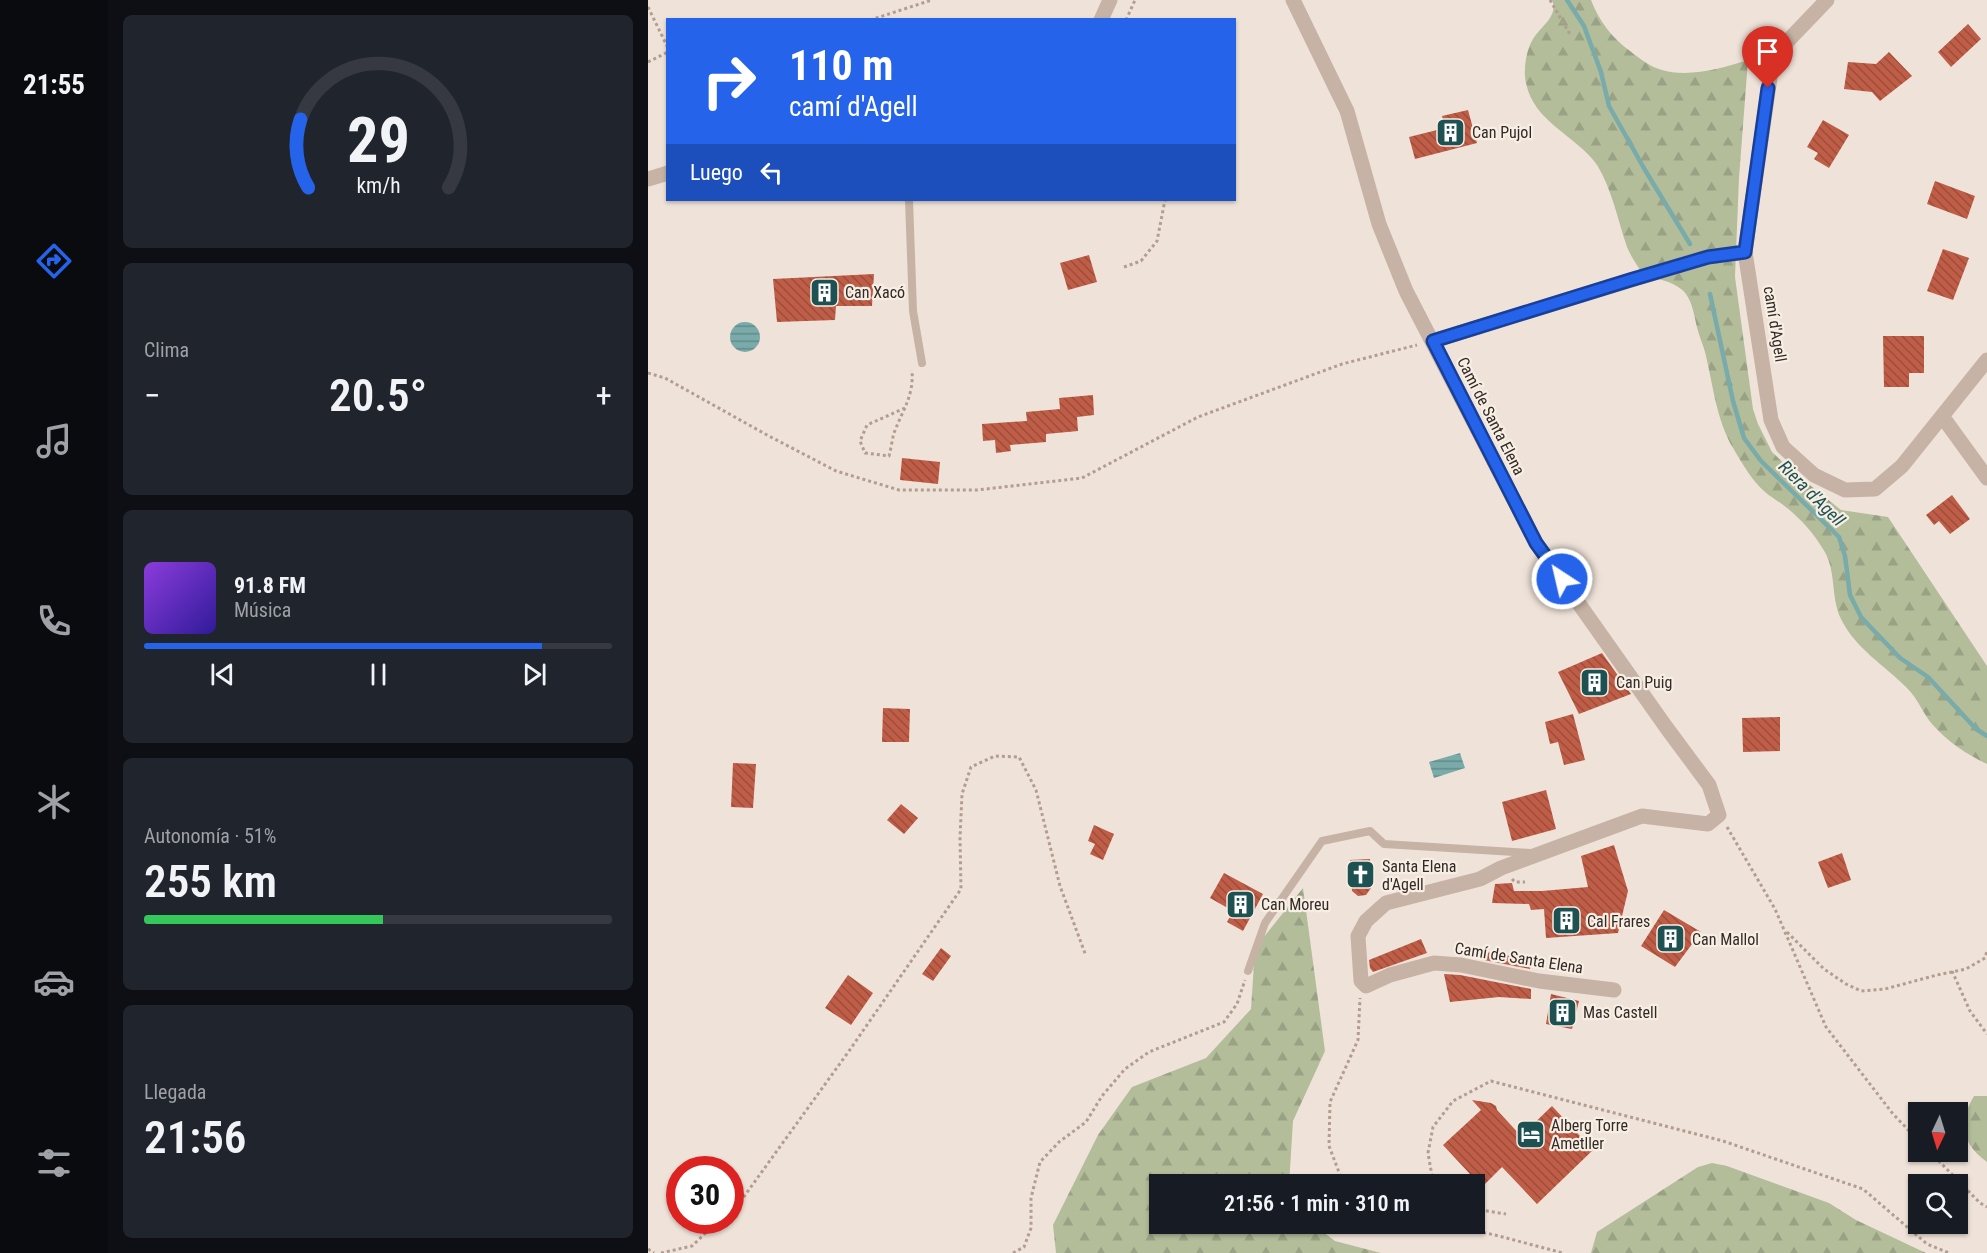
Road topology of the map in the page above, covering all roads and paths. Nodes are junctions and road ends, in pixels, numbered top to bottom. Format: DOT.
graph roads {
  1 [pos="932,0"];
  2 [pos="1110,0"];
  3 [pos="1135,0"];
  4 [pos="1293,0"];
  5 [pos="1550,0"];
  6 [pos="1827,0"];
  7 [pos="648,7"];
  8 [pos="876,18"];
  9 [pos="1102,18"];
  10 [pos="1127,18"];
  11 [pos="1572,36"];
  12 [pos="666,46"];
  13 [pos="666,51"];
  14 [pos="648,62"];
  15 [pos="666,174"];
  16 [pos="648,179"];
  17 [pos="909,201"];
  18 [pos="1165,201"];
  19 [pos="1745,252"];
  20 [pos="1124,267"];
  21 [pos="1433,341"];
  22 [pos="1987,360"];
  23 [pos="912,363"];
  24 [pos="922,363"];
  25 [pos="648,373"];
  26 [pos="905,408"];
  27 [pos="1942,416"];
  28 [pos="1987,478"];
  29 [pos="1719,815"];
  30 [pos="1540,853"];
  31 [pos="1784,929"];
  32 [pos="1987,951"];
  33 [pos="1086,956"];
  34 [pos="1248,971"];
  35 [pos="1952,972"];
  36 [pos="1361,981"];
  37 [pos="1614,990"];
  38 [pos="1987,1034"];
  39 [pos="1908,1130"];
  40 [pos="1940,1162"];
  41 [pos="1340,1174"];
  42 [pos="1432,1174"];
  43 [pos="744,1195"];
  44 [pos="1987,1207"];
  45 [pos="1485,1211"];
  46 [pos="1506,1214"];
  47 [pos="1485,1233"];
  48 [pos="704,1234"];
  49 [pos="648,1249"];
  50 [pos="654,1253"];
  51 [pos="660,1253"];
  52 [pos="1014,1253"];
  53 [pos="1563,1253"];
  54 [pos="1949,1253"];
  1 -- 8 [label="path"];
  2 -- 9 [label="street"];
  3 -- 10 [label="path"];
  4 -- 21 [label="street, Camí de Santa Elena"];
  5 -- 11 [label="path"];
  6 -- 19 [label="street, camí d'Agell"];
  7 -- 12 [label="path"];
  13 -- 14 [label="path"];
  15 -- 16 [label="street"];
  17 -- 24 [label="lane"];
  18 -- 20 [label="path"];
  19 -- 21 [label="street"];
  19 -- 27 [label="street, camí d'Agell"];
  21 -- 25 [label="path"];
  21 -- 29 [label="street, Camí de Santa Elena"];
  22 -- 27 [label="street, camí d'Agell"];
  23 -- 26 [label="path"];
  26 -- 26 [label="path"];
  27 -- 28 [label="street"];
  29 -- 30 [label="street"];
  29 -- 31 [label="path"];
  30 -- 34 [label="lane"];
  30 -- 36 [label="street"];
  31 -- 35 [label="path"];
  31 -- 39 [label="path"];
  32 -- 35 [label="path"];
  33 -- 43 [label="path"];
  34 -- 52 [label="path"];
  35 -- 38 [label="path"];
  36 -- 37 [label="street, Camí de Santa Elena"];
  36 -- 41 [label="path"];
  40 -- 44 [label="path"];
  42 -- 54 [label="path"];
  45 -- 46 [label="path"];
  47 -- 53 [label="path"];
  48 -- 51 [label="path"];
  49 -- 50 [label="path"];
}
